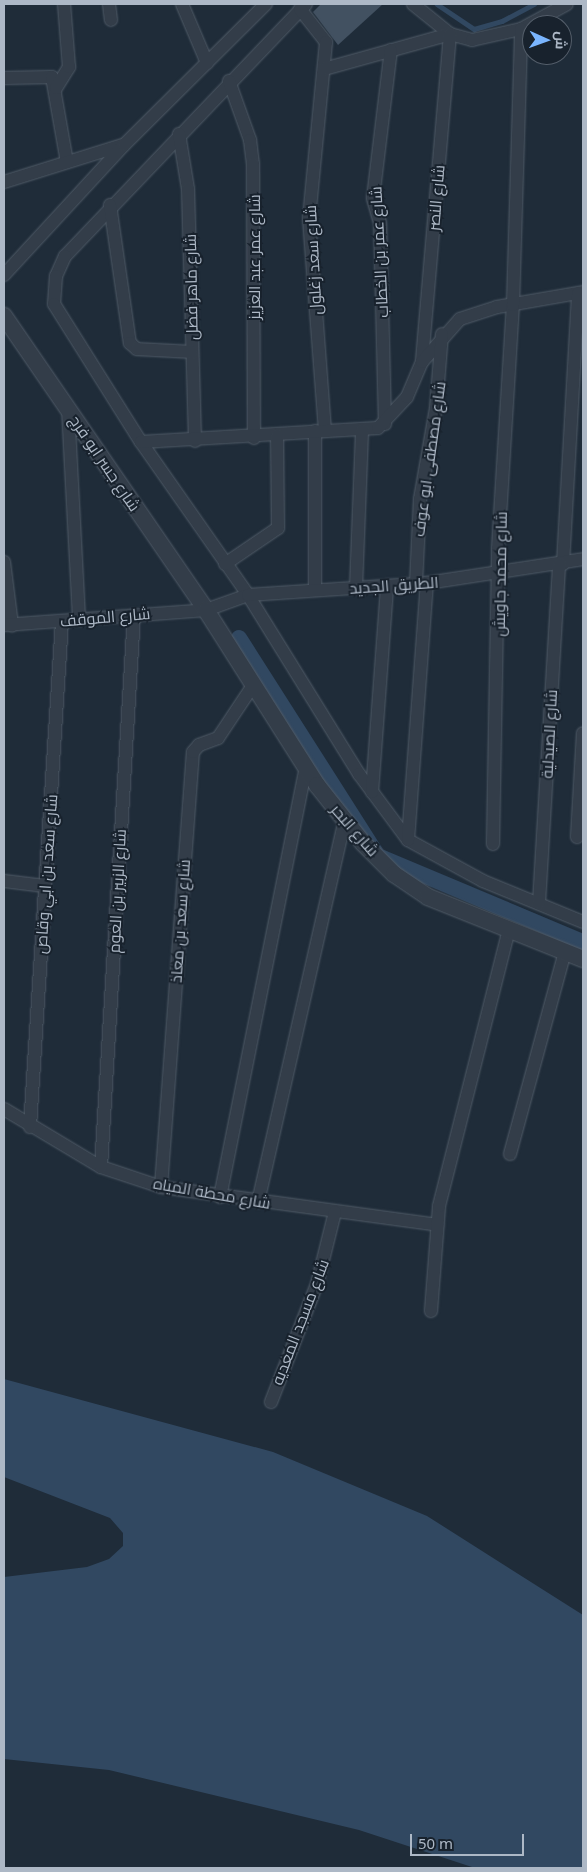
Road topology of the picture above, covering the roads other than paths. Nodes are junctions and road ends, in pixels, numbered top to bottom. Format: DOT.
graph roads {
  1 [pos="64,4"];
  2 [pos="109,4"];
  3 [pos="182,4"];
  4 [pos="266,4"];
  5 [pos="413,4"];
  6 [pos="562,5"];
  7 [pos="303,7"];
  8 [pos="111,20"];
  9 [pos="521,29"];
  10 [pos="450,34"];
  11 [pos="391,50"];
  12 [pos="207,63"];
  13 [pos="324,69"];
  14 [pos="6,79"];
  15 [pos="229,81"];
  16 [pos="56,88"];
  17 [pos="179,134"];
  18 [pos="124,145"];
  19 [pos="67,162"];
  20 [pos="4,182"];
  21 [pos="110,205"];
  22 [pos="4,275"];
  23 [pos="581,292"];
  24 [pos="513,305"];
  25 [pos="4,316"];
  26 [pos="442,334"];
  27 [pos="192,352"];
  28 [pos="422,362"];
  29 [pos="68,408"];
  30 [pos="385,424"];
  31 [pos="362,430"];
  32 [pos="320,431"];
  33 [pos="277,435"];
  34 [pos="254,438"];
  35 [pos="195,441"];
  36 [pos="141,442"];
  37 [pos="583,560"];
  38 [pos="4,562"];
  39 [pos="225,564"];
  40 [pos="561,564"];
  41 [pos="500,574"];
  42 [pos="422,584"];
  43 [pos="386,586"];
  44 [pos="356,588"];
  45 [pos="315,590"];
  46 [pos="248,595"];
  47 [pos="206,610"];
  48 [pos="134,615"];
  49 [pos="79,620"];
  50 [pos="62,621"];
  51 [pos="8,625"];
  52 [pos="254,684"];
  53 [pos="583,732"];
  54 [pos="306,768"];
  55 [pos="372,792"];
  56 [pos="346,820"];
  57 [pos="577,837"];
  58 [pos="408,840"];
  59 [pos="493,844"];
  60 [pos="4,881"];
  61 [pos="45,886"];
  62 [pos="539,903"];
  63 [pos="583,922"];
  64 [pos="509,930"];
  65 [pos="565,952"];
  66 [pos="583,959"];
  67 [pos="4,1109"];
  68 [pos="30,1127"];
  69 [pos="510,1154"];
  70 [pos="101,1167"];
  71 [pos="160,1187"];
  72 [pos="220,1197"];
  73 [pos="258,1202"];
  74 [pos="335,1212"];
  75 [pos="437,1226"];
  76 [pos="431,1311"];
  77 [pos="271,1402"];
  1 -- 16 [label="street"];
  2 -- 8 [label="street"];
  3 -- 12 [label="street"];
  4 -- 12 [label="street"];
  5 -- 10 [label="street"];
  6 -- 9 [label="street"];
  7 -- 13 [label="street, شارع سعد زغلول"];
  7 -- 15 [label="street"];
  9 -- 10 [label="street"];
  9 -- 24 [label="street, شارع محمد جاويش"];
  10 -- 11 [label="street"];
  10 -- 28 [label="street, شارع النصر"];
  11 -- 13 [label="street"];
  11 -- 30 [label="street, شارع عمر بن الخطاب"];
  12 -- 18 [label="street"];
  13 -- 32 [label="street, شارع سعد زغلول"];
  14 -- 16 [label="street"];
  15 -- 17 [label="street"];
  15 -- 34 [label="street, شارع عمر عبد العزيز"];
  16 -- 19 [label="street"];
  17 -- 21 [label="street"];
  17 -- 27 [label="street, شارع ماهر فضل"];
  18 -- 19 [label="street"];
  18 -- 22 [label="street"];
  19 -- 20 [label="street"];
  21 -- 27 [label="street"];
  21 -- 36 [label="street"];
  23 -- 24 [label="street"];
  23 -- 40 [label="street, شارع الصيدلية"];
  24 -- 26 [label="street"];
  24 -- 41 [label="street, شارع محمد جاويش"];
  25 -- 29 [label="street, شارع جسر ابو فرج"];
  26 -- 28 [label="street"];
  26 -- 42 [label="street, شارع مصطفى ابو عوف"];
  27 -- 35 [label="street, شارع ماهر فضل"];
  28 -- 30 [label="street"];
  29 -- 47 [label="street, شارع جسر ابو فرج"];
  29 -- 49 [label="street"];
  30 -- 31 [label="street"];
  31 -- 32 [label="street"];
  31 -- 44 [label="street"];
  32 -- 33 [label="street"];
  32 -- 45 [label="street, شارع سعد زغلول"];
  33 -- 34 [label="street"];
  33 -- 39 [label="street"];
  34 -- 35 [label="street"];
  35 -- 36 [label="street"];
  36 -- 39 [label="street"];
  37 -- 40 [label="street, الطريق الجديد"];
  38 -- 51 [label="street"];
  39 -- 46 [label="street"];
  40 -- 41 [label="street, الطريق الجديد"];
  40 -- 62 [label="street, شارع الصيدلية"];
  41 -- 42 [label="street, الطريق الجديد"];
  41 -- 59 [label="street, شارع محمد جاويش"];
  42 -- 43 [label="street, الطريق الجديد"];
  42 -- 58 [label="street, شارع مصطفى ابو عوف"];
  43 -- 44 [label="street, الطريق الجديد"];
  43 -- 55 [label="street"];
  44 -- 45 [label="street, الطريق الجديد"];
  45 -- 46 [label="street, الطريق الجديد"];
  46 -- 47 [label="street, الطريق الجديد"];
  46 -- 55 [label="street"];
  47 -- 48 [label="street, شارع الموقف"];
  47 -- 52 [label="street, شارع البحر"];
  48 -- 49 [label="street, شارع الموقف"];
  48 -- 70 [label="street, شارع الزبير بن العوم"];
  49 -- 50 [label="street, شارع الموقف"];
  50 -- 51 [label="street, شارع الموقف"];
  50 -- 61 [label="street, شارع سعد بن ابي وقاص"];
  52 -- 54 [label="street, شارع البحر"];
  52 -- 71 [label="street, شارع سعد بن معاذ"];
  53 -- 57 [label="street"];
  54 -- 56 [label="street, شارع البحر"];
  54 -- 72 [label="street"];
  55 -- 58 [label="street"];
  56 -- 64 [label="street, شارع البحر"];
  56 -- 73 [label="street"];
  58 -- 62 [label="street"];
  60 -- 61 [label="street"];
  61 -- 68 [label="street, شارع سعد بن ابي وقاص"];
  62 -- 63 [label="street"];
  64 -- 65 [label="street, شارع البحر"];
  64 -- 75 [label="street"];
  65 -- 66 [label="street, شارع البحر"];
  65 -- 69 [label="street"];
  67 -- 68 [label="street, شارع محطة المياه"];
  68 -- 70 [label="street, شارع محطة المياه"];
  70 -- 71 [label="street, شارع محطة المياه"];
  71 -- 72 [label="street, شارع محطة المياه"];
  72 -- 73 [label="street, شارع محطة المياه"];
  73 -- 74 [label="street, شارع محطة المياه"];
  74 -- 75 [label="street, شارع محطة المياه"];
  74 -- 77 [label="street, شارع مسجد المعديه"];
  75 -- 76 [label="street"];
}
